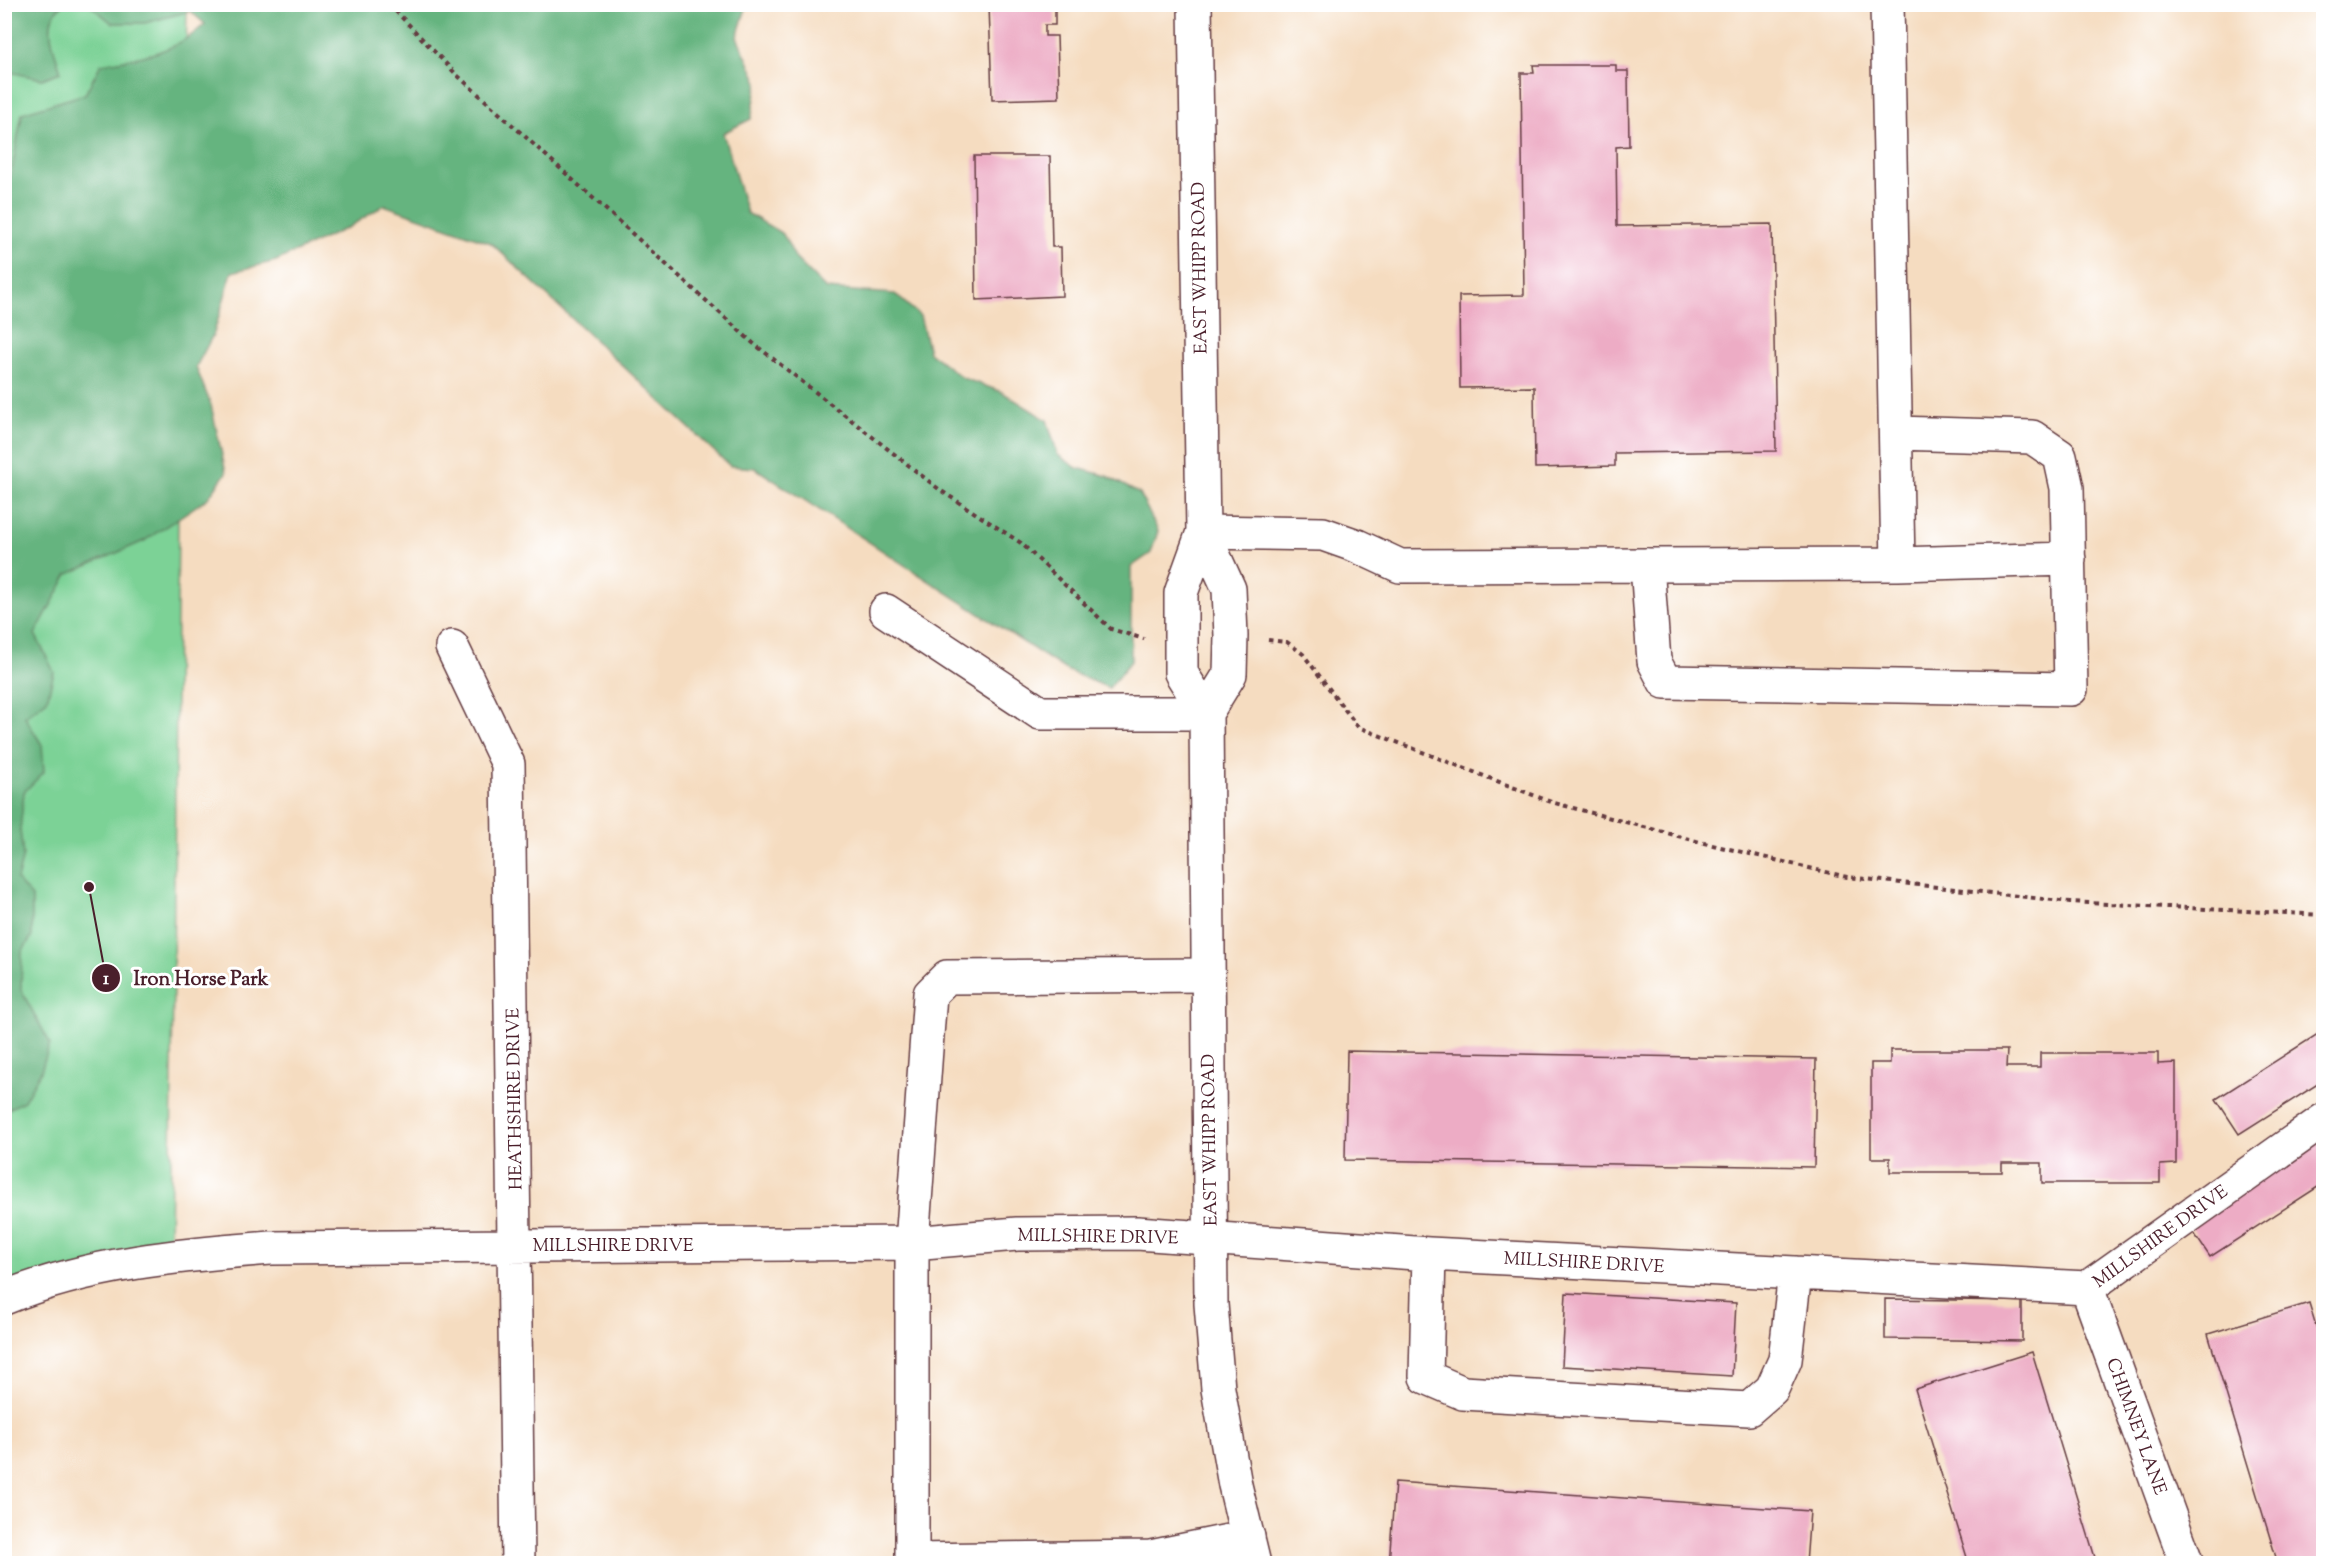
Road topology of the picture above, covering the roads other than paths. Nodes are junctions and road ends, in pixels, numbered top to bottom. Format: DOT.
graph roads {
  1 [pos="1195,4"];
  2 [pos="1887,4"];
  3 [pos="1896,433"];
  4 [pos="1203,532"];
  5 [pos="2069,559"];
  6 [pos="1898,564"];
  7 [pos="1647,566"];
  8 [pos="886,611"];
  9 [pos="452,647"];
  10 [pos="1206,713"];
  11 [pos="1207,975"];
  12 [pos="2324,1119"];
  13 [pos="1210,1239"];
  14 [pos="912,1244"];
  15 [pos="516,1246"];
  16 [pos="1429,1254"];
  17 [pos="1795,1273"];
  18 [pos="2087,1288"];
  19 [pos="4,1298"];
  20 [pos="1251,1550"];
  21 [pos="912,1562"];
  22 [pos="518,1563"];
  23 [pos="2187,1563"];
  1 -- 4 [label="street, EAST WHIPP ROAD"];
  2 -- 3 [label="street"];
  3 -- 5 [label="street"];
  3 -- 6 [label="street"];
  4 -- 7 [label="street"];
  4 -- 10 [label="street, EAST WHIPP ROAD"];
  4 -- 10 [label="street, EAST WHIPP ROAD"];
  5 -- 6 [label="street"];
  5 -- 7 [label="street"];
  6 -- 7 [label="street"];
  8 -- 10 [label="street"];
  9 -- 15 [label="street, HEATHSHIRE DRIVE"];
  10 -- 11 [label="street, EAST WHIPP ROAD"];
  11 -- 13 [label="street, EAST WHIPP ROAD"];
  11 -- 14 [label="street"];
  12 -- 18 [label="street, MILLSHIRE DRIVE"];
  13 -- 14 [label="street, MILLSHIRE DRIVE"];
  13 -- 16 [label="street, MILLSHIRE DRIVE"];
  13 -- 20 [label="street, EAST WHIPP ROAD"];
  14 -- 15 [label="street, MILLSHIRE DRIVE"];
  14 -- 21 [label="street"];
  15 -- 19 [label="street, MILLSHIRE DRIVE"];
  15 -- 22 [label="street, HEATHSHIRE DRIVE"];
  16 -- 17 [label="street, MILLSHIRE DRIVE"];
  16 -- 17 [label="street"];
  17 -- 18 [label="street, MILLSHIRE DRIVE"];
  18 -- 23 [label="street, CHIMNEY LANE"];
  20 -- 21 [label="street"];
}
